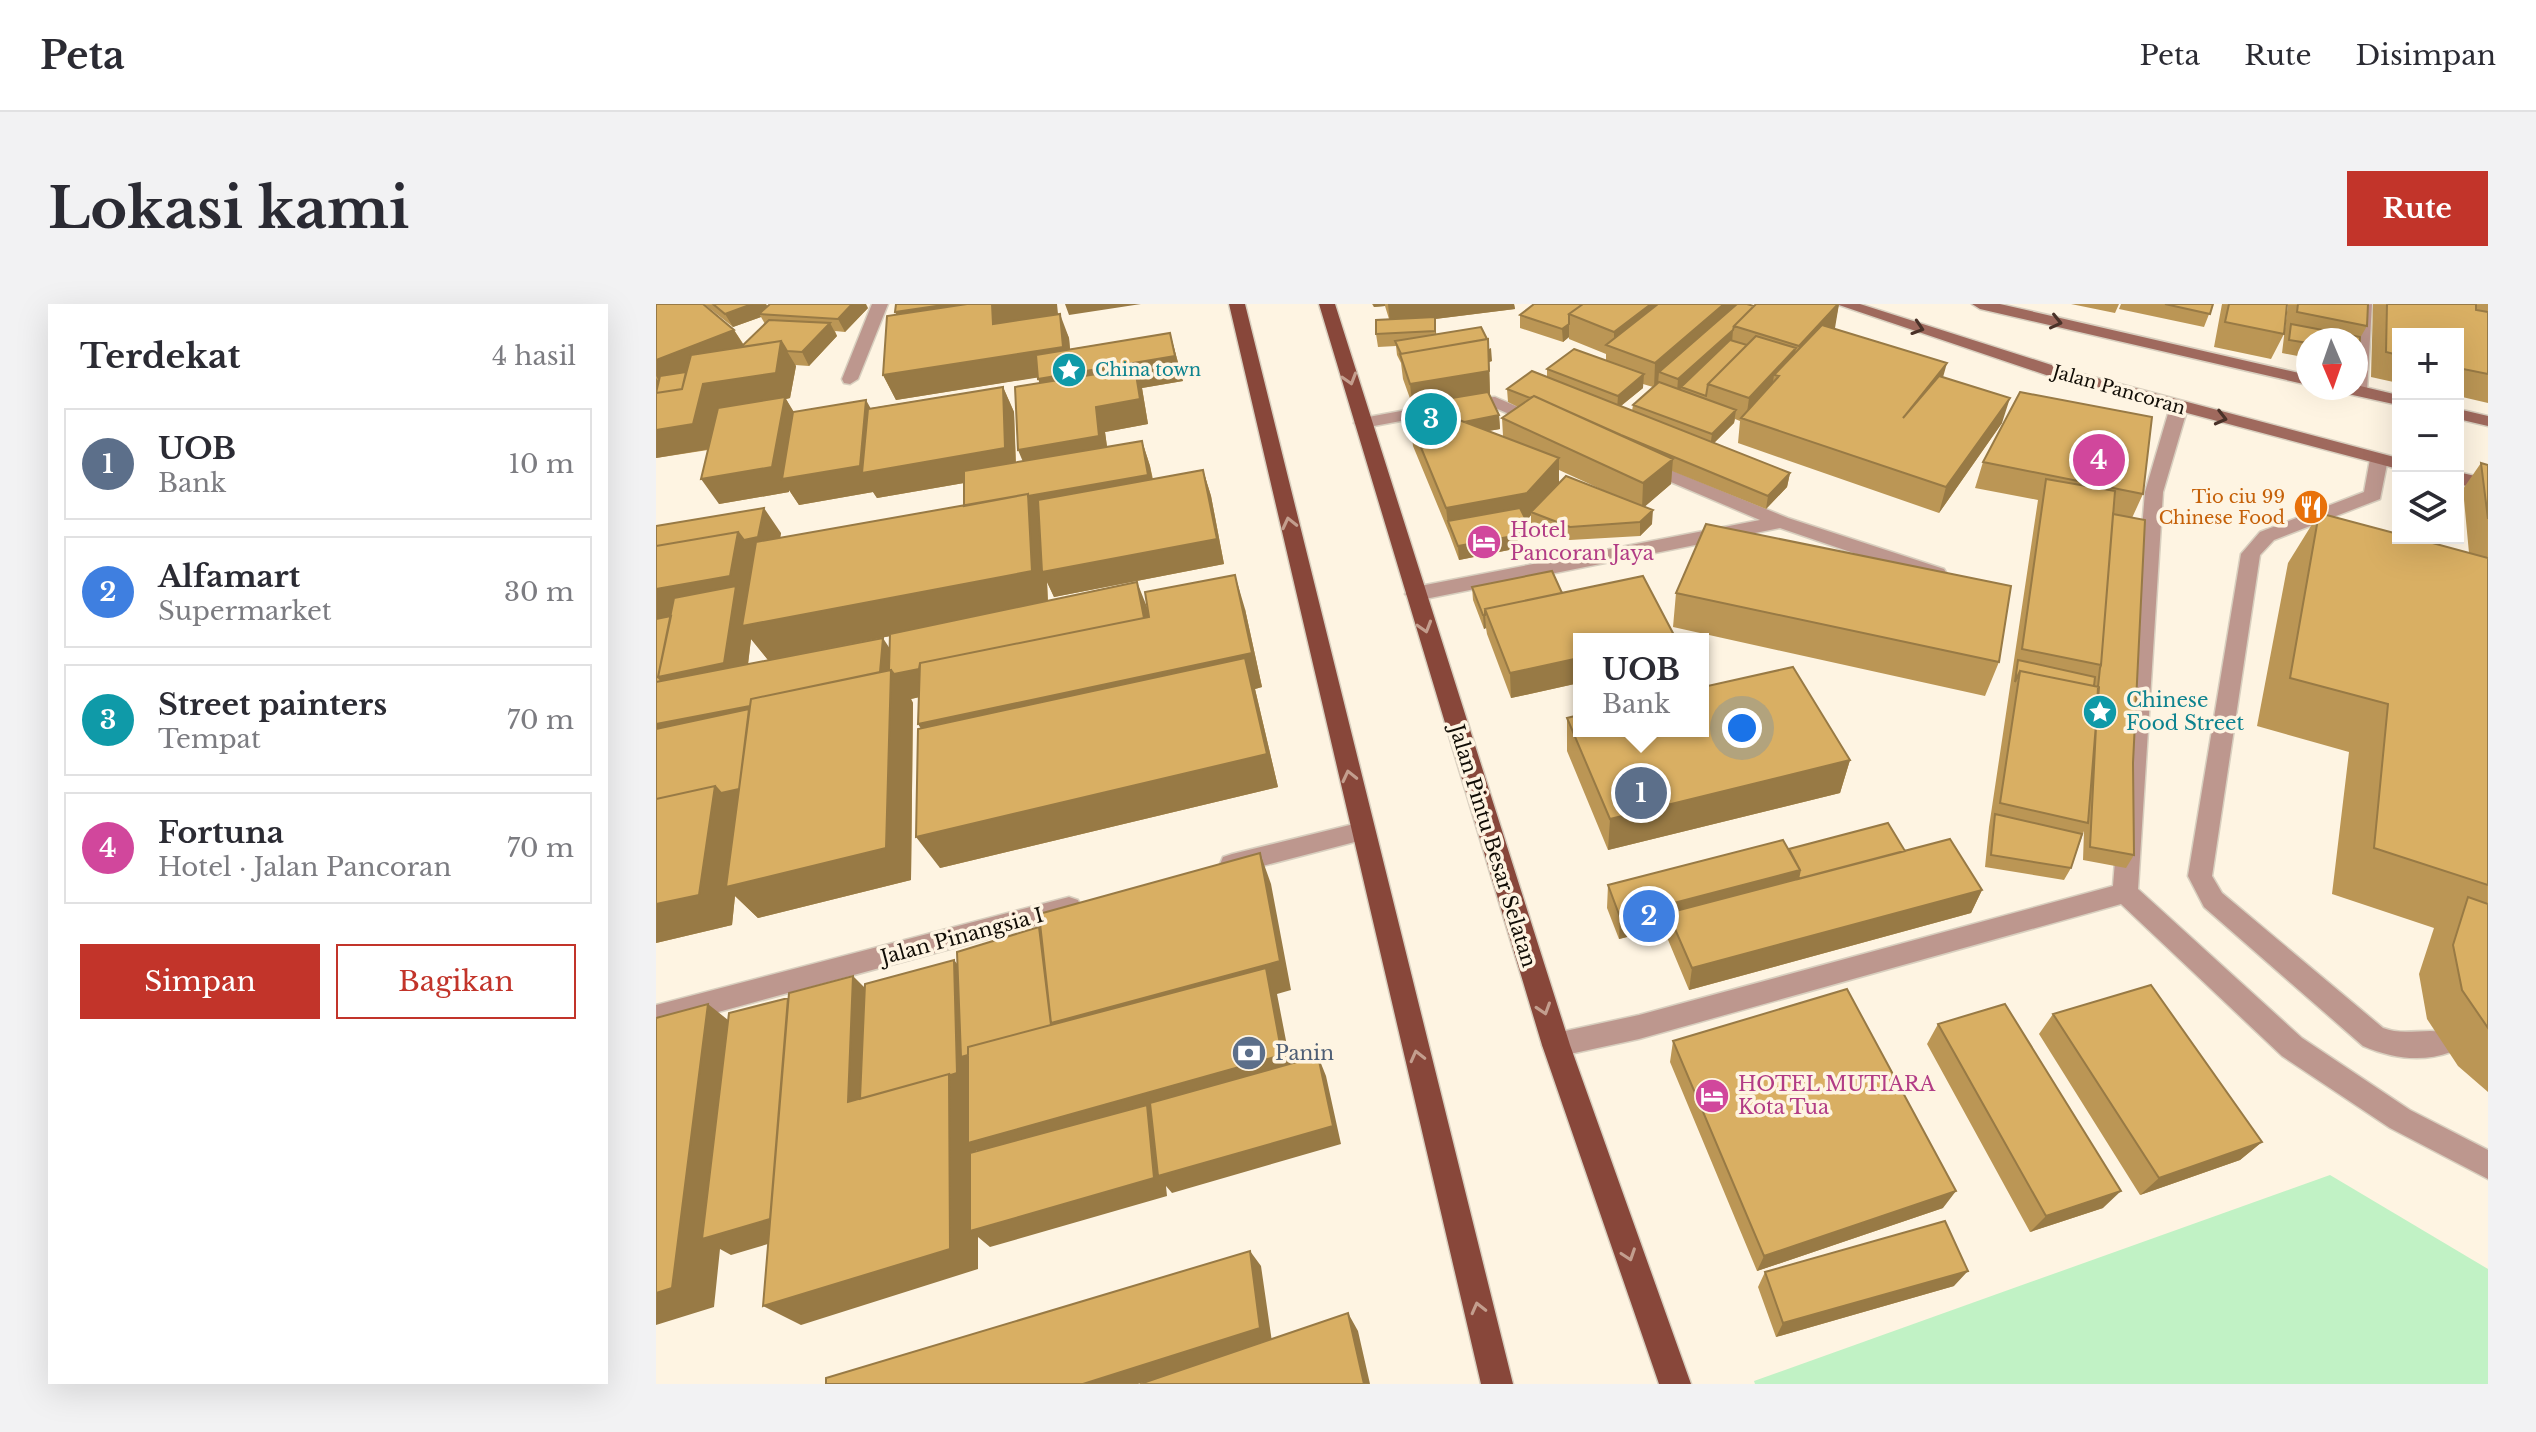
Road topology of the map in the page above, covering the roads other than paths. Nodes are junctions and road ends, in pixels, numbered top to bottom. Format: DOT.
graph roads {
  1 [pos="880,304"];
  2 [pos="1237,304"];
  3 [pos="1327,304"];
  4 [pos="1844,304"];
  5 [pos="1980,304"];
  6 [pos="2364,304"];
  7 [pos="2361,328"];
  8 [pos="2296,377"];
  9 [pos="850,379"];
  10 [pos="2368,393"];
  11 [pos="2392,399"];
  12 [pos="2179,407"];
  13 [pos="2464,415"];
  14 [pos="2488,421"];
  15 [pos="1363,423"];
  16 [pos="1566,432"];
  17 [pos="1624,456"];
  18 [pos="2388,461"];
  19 [pos="2464,479"];
  20 [pos="2488,485"];
  21 [pos="1781,522"];
  22 [pos="1937,574"];
  23 [pos="1415,594"];
  24 [pos="1362,831"];
  25 [pos="1203,871"];
  26 [pos="2125,893"];
  27 [pos="1097,900"];
  28 [pos="656,1017"];
  29 [pos="2441,1043"];
  30 [pos="1556,1045"];
  31 [pos="2488,1165"];
  32 [pos="1497,1384"];
  33 [pos="1675,1384"];
  1 -- 9 [label="street"];
  24 -- 2 [label="main road, one-way"];
  3 -- 15 [label="main road, Jalan Pintu Besar Selatan, one-way"];
  4 -- 12 [label="main road, Jalan Pancoran, one-way"];
  5 -- 8 [label="main road, one-way"];
  6 -- 7 [label="street"];
  10 -- 11 [label="main road"];
  12 -- 18 [label="main road, Jalan Pancoran, one-way"];
  12 -- 26 [label="street"];
  13 -- 14 [label="main road"];
  15 -- 16 [label="street"];
  15 -- 23 [label="main road, Jalan Pintu Besar Selatan"];
  17 -- 21 [label="street"];
  18 -- 29 [label="street"];
  19 -- 20 [label="main road"];
  21 -- 22 [label="street"];
  21 -- 23 [label="street"];
  23 -- 30 [label="main road, Jalan Pintu Besar Selatan, one-way"];
  24 -- 25 [label="street"];
  32 -- 24 [label="main road, one-way"];
  26 -- 30 [label="street"];
  26 -- 31 [label="street"];
  27 -- 28 [label="street, Jalan Pinangsia I"];
  30 -- 33 [label="main road, Jalan Pintu Besar Selatan, one-way"];
}
